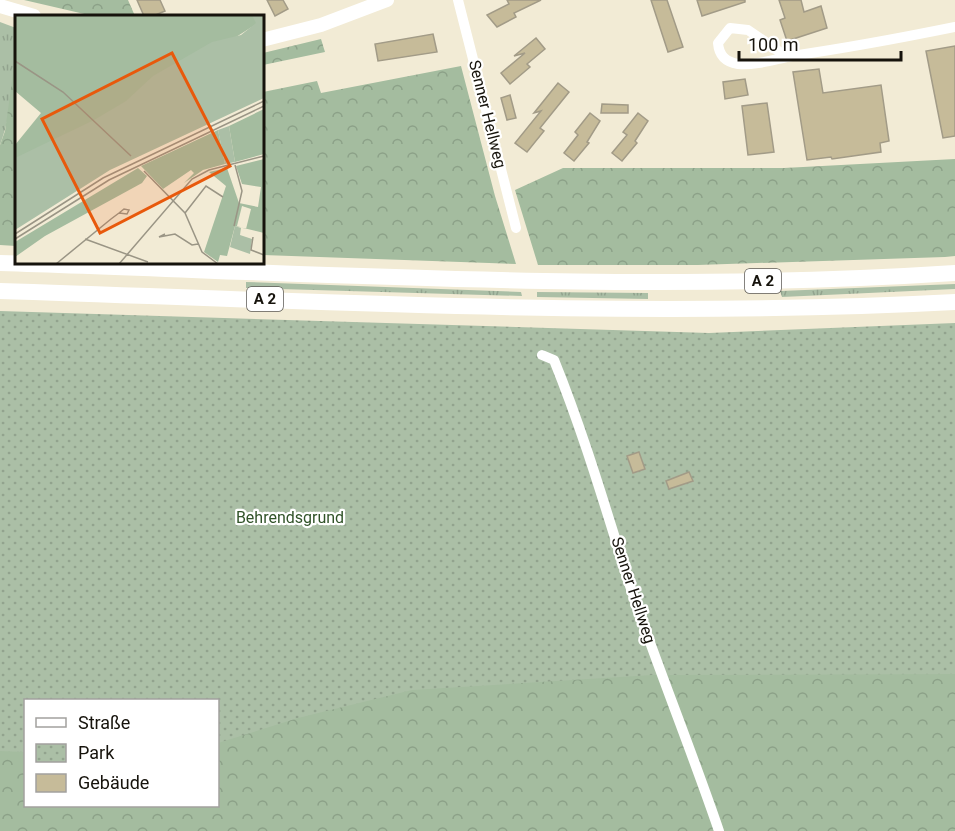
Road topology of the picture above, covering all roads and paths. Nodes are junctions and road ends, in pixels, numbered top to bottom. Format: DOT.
graph roads {
  1 [pos="387,0"];
  2 [pos="458,0"];
  3 [pos="0,6"];
  4 [pos="31,15"];
  5 [pos="955,27"];
  6 [pos="264,39"];
  7 [pos="787,57"];
  8 [pos="516,228"];
  9 [pos="0,263"];
  10 [pos="15,263"];
  11 [pos="32,264"];
  12 [pos="955,273"];
  13 [pos="0,291"];
  14 [pos="955,302"];
  15 [pos="542,355"];
  16 [pos="719,831"];
  1 -- 6 [label="main road"];
  2 -- 8 [label="street, Senner Hellweg"];
  3 -- 4 [label="main road"];
  5 -- 7 [label="street"];
  7 -- 7 [label="street"];
  9 -- 10 [label="highway, A 2"];
  11 -- 12 [label="highway, A 2"];
  13 -- 14 [label="highway, A 2"];
  15 -- 16 [label="street, Senner Hellweg"];
}
